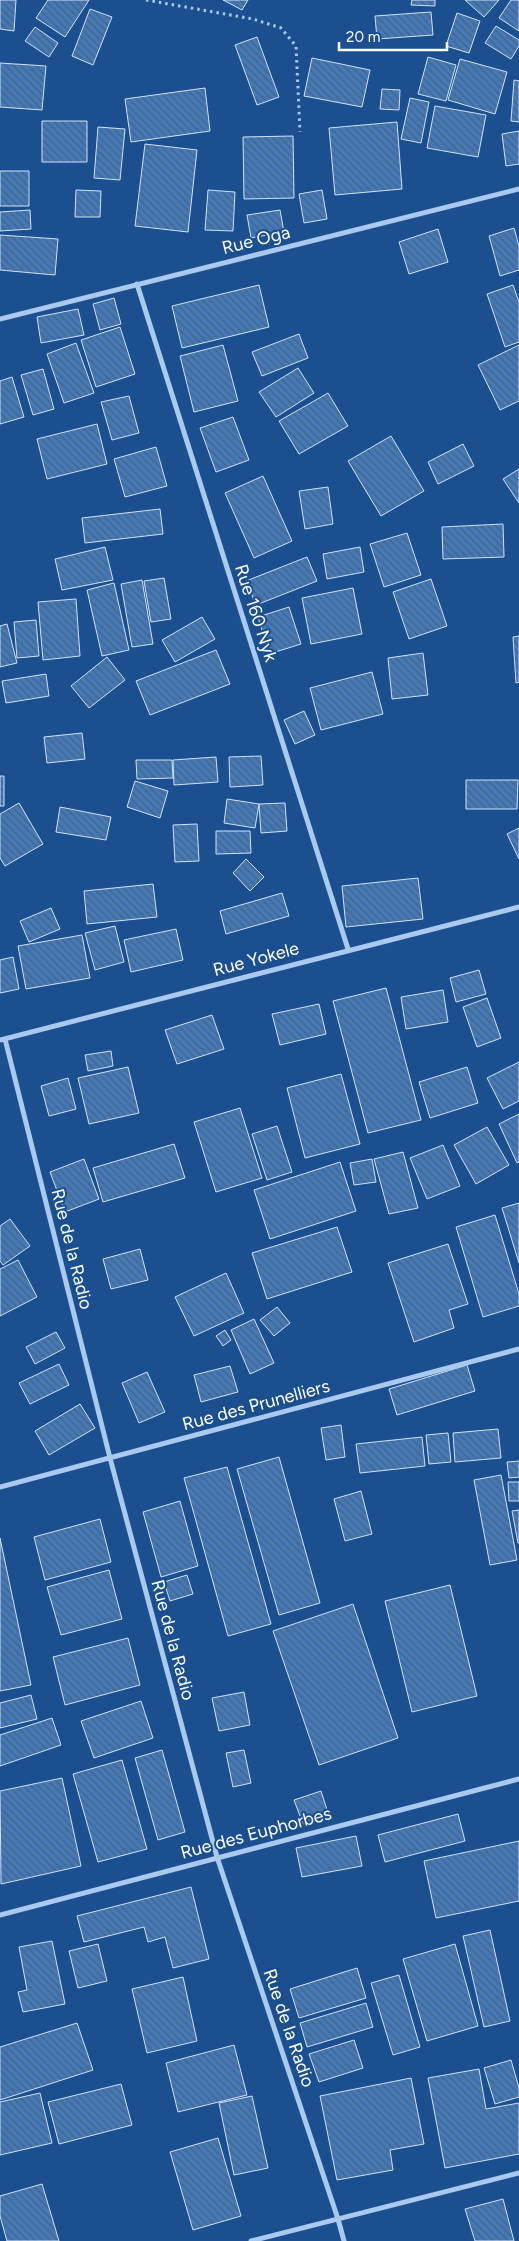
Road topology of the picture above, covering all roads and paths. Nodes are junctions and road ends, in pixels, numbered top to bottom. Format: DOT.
graph roads {
  1 [pos="146,0"];
  2 [pos="300,132"];
  3 [pos="519,189"];
  4 [pos="137,284"];
  5 [pos="0,319"];
  6 [pos="519,907"];
  7 [pos="348,949"];
  8 [pos="2,1039"];
  9 [pos="519,1350"];
  10 [pos="110,1458"];
  11 [pos="0,1487"];
  12 [pos="519,1779"];
  13 [pos="217,1857"];
  14 [pos="0,1915"];
  15 [pos="519,2173"];
  16 [pos="338,2218"];
  17 [pos="251,2241"];
  18 [pos="344,2241"];
  1 -- 2 [label="path"];
  3 -- 4 [label="street, Rue Oga"];
  4 -- 5 [label="street, Rue Oga"];
  4 -- 7 [label="street, Rue 160 Nyk"];
  6 -- 7 [label="street, Rue Yokele"];
  7 -- 8 [label="street, Rue Yokele"];
  8 -- 10 [label="street, Rue de la Radio"];
  9 -- 10 [label="street, Rue des Prunelliers"];
  10 -- 11 [label="street, Rue des Prunelliers"];
  10 -- 13 [label="street, Rue de la Radio"];
  12 -- 13 [label="street, Rue des Euphorbes"];
  13 -- 14 [label="street, Rue des Euphorbes"];
  13 -- 16 [label="street, Rue de la Radio"];
  15 -- 16 [label="street"];
  16 -- 17 [label="street"];
  16 -- 18 [label="street, Rue de la Radio"];
}
